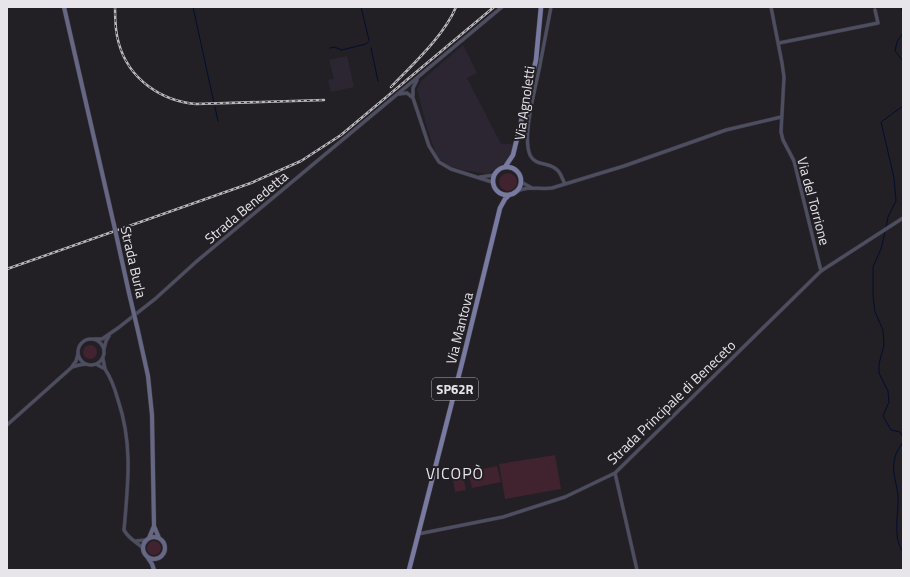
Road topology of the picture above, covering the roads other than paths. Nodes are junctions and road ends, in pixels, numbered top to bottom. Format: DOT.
graph roads {
  1 [pos="64,7"];
  2 [pos="502,7"];
  3 [pos="541,7"];
  4 [pos="551,7"];
  5 [pos="771,7"];
  6 [pos="875,10"];
  7 [pos="779,43"];
  8 [pos="420,76"];
  9 [pos="411,83"];
  10 [pos="413,88"];
  11 [pos="407,93"];
  12 [pos="395,96"];
  13 [pos="413,98"];
  14 [pos="781,117"];
  15 [pos="513,155"];
  16 [pos="505,167"];
  17 [pos="516,169"];
  18 [pos="494,175"];
  19 [pos="480,177"];
  20 [pos="492,182"];
  21 [pos="521,182"];
  22 [pos="565,184"];
  23 [pos="532,188"];
  24 [pos="498,192"];
  25 [pos="516,192"];
  26 [pos="509,195"];
  27 [pos="500,208"];
  28 [pos="903,218"];
  29 [pos="821,271"];
  30 [pos="111,334"];
  31 [pos="94,339"];
  32 [pos="104,349"];
  33 [pos="78,354"];
  34 [pos="103,358"];
  35 [pos="86,364"];
  36 [pos="96,364"];
  37 [pos="71,368"];
  38 [pos="105,369"];
  39 [pos="7,425"];
  40 [pos="615,473"];
  41 [pos="154,526"];
  42 [pos="418,534"];
  43 [pos="159,538"];
  44 [pos="148,539"];
  45 [pos="135,541"];
  46 [pos="143,548"];
  47 [pos="148,557"];
  48 [pos="157,559"];
  49 [pos="154,570"];
  50 [pos="409,570"];
  51 [pos="637,570"];
  1 -- 41 [label="main road, Strada Burla, bridge"];
  2 -- 8 [label="street, Strada Benedetta"];
  3 -- 15 [label="main road"];
  4 -- 22 [label="street, Via Agnoletti"];
  5 -- 7 [label="street, Via del Torrione"];
  6 -- 7 [label="street"];
  7 -- 14 [label="street, Via del Torrione"];
  8 -- 9 [label="street, Strada Benedetta"];
  8 -- 10 [label="street, Strada Benedetta"];
  9 -- 11 [label="street"];
  9 -- 12 [label="street, Strada Benedetta"];
  10 -- 11 [label="street, Strada Benedetta"];
  10 -- 13 [label="street"];
  11 -- 12 [label="street, Strada Benedetta"];
  11 -- 13 [label="street"];
  12 -- 30 [label="street, Strada Benedetta"];
  13 -- 19 [label="street"];
  14 -- 22 [label="street"];
  14 -- 29 [label="street, Via del Torrione"];
  15 -- 16 [label="main road"];
  15 -- 17 [label="main road"];
  16 -- 17 [label="main road"];
  16 -- 18 [label="main road"];
  17 -- 21 [label="main road"];
  18 -- 19 [label="street"];
  18 -- 20 [label="main road"];
  19 -- 20 [label="street"];
  20 -- 24 [label="main road, Via Mantova / SP62R"];
  21 -- 23 [label="street"];
  21 -- 25 [label="main road"];
  22 -- 23 [label="street"];
  23 -- 25 [label="street"];
  24 -- 26 [label="main road"];
  24 -- 27 [label="main road, Via Mantova / SP62R"];
  25 -- 26 [label="main road"];
  26 -- 27 [label="main road, Via Mantova / SP62R"];
  27 -- 42 [label="main road, Via Mantova / SP62R"];
  28 -- 29 [label="street, Strada Principale di Beneceto"];
  29 -- 40 [label="street, Strada Principale di Beneceto"];
  30 -- 31 [label="street, Strada Benedetta"];
  30 -- 32 [label="street, Strada Benedetta"];
  31 -- 32 [label="street"];
  31 -- 33 [label="street, Strada Benedetta"];
  32 -- 34 [label="street, Strada Benedetta"];
  33 -- 35 [label="street"];
  33 -- 37 [label="street, Strada Benedetta"];
  34 -- 36 [label="street"];
  34 -- 38 [label="street, Strada Benedetta"];
  35 -- 36 [label="street, Strada Benedetta"];
  35 -- 37 [label="street, Strada Benedetta"];
  36 -- 38 [label="street"];
  37 -- 39 [label="street, Strada Benedetta"];
  38 -- 45 [label="street, Strada Benedetta"];
  40 -- 42 [label="street, Strada Principale di Beneceto"];
  40 -- 51 [label="street"];
  41 -- 43 [label="main road, Strada Burla"];
  41 -- 44 [label="main road, Strada Burla"];
  42 -- 50 [label="main road, Via Mantova / SP62R"];
  43 -- 44 [label="main road"];
  43 -- 48 [label="main road, Strada Burla"];
  44 -- 45 [label="street"];
  44 -- 46 [label="main road, Strada Burla"];
  45 -- 46 [label="street"];
  46 -- 47 [label="main road, Strada Burla"];
  47 -- 48 [label="main road"];
  47 -- 49 [label="main road, Strada Burla"];
  48 -- 49 [label="main road, Strada Burla"];
}
